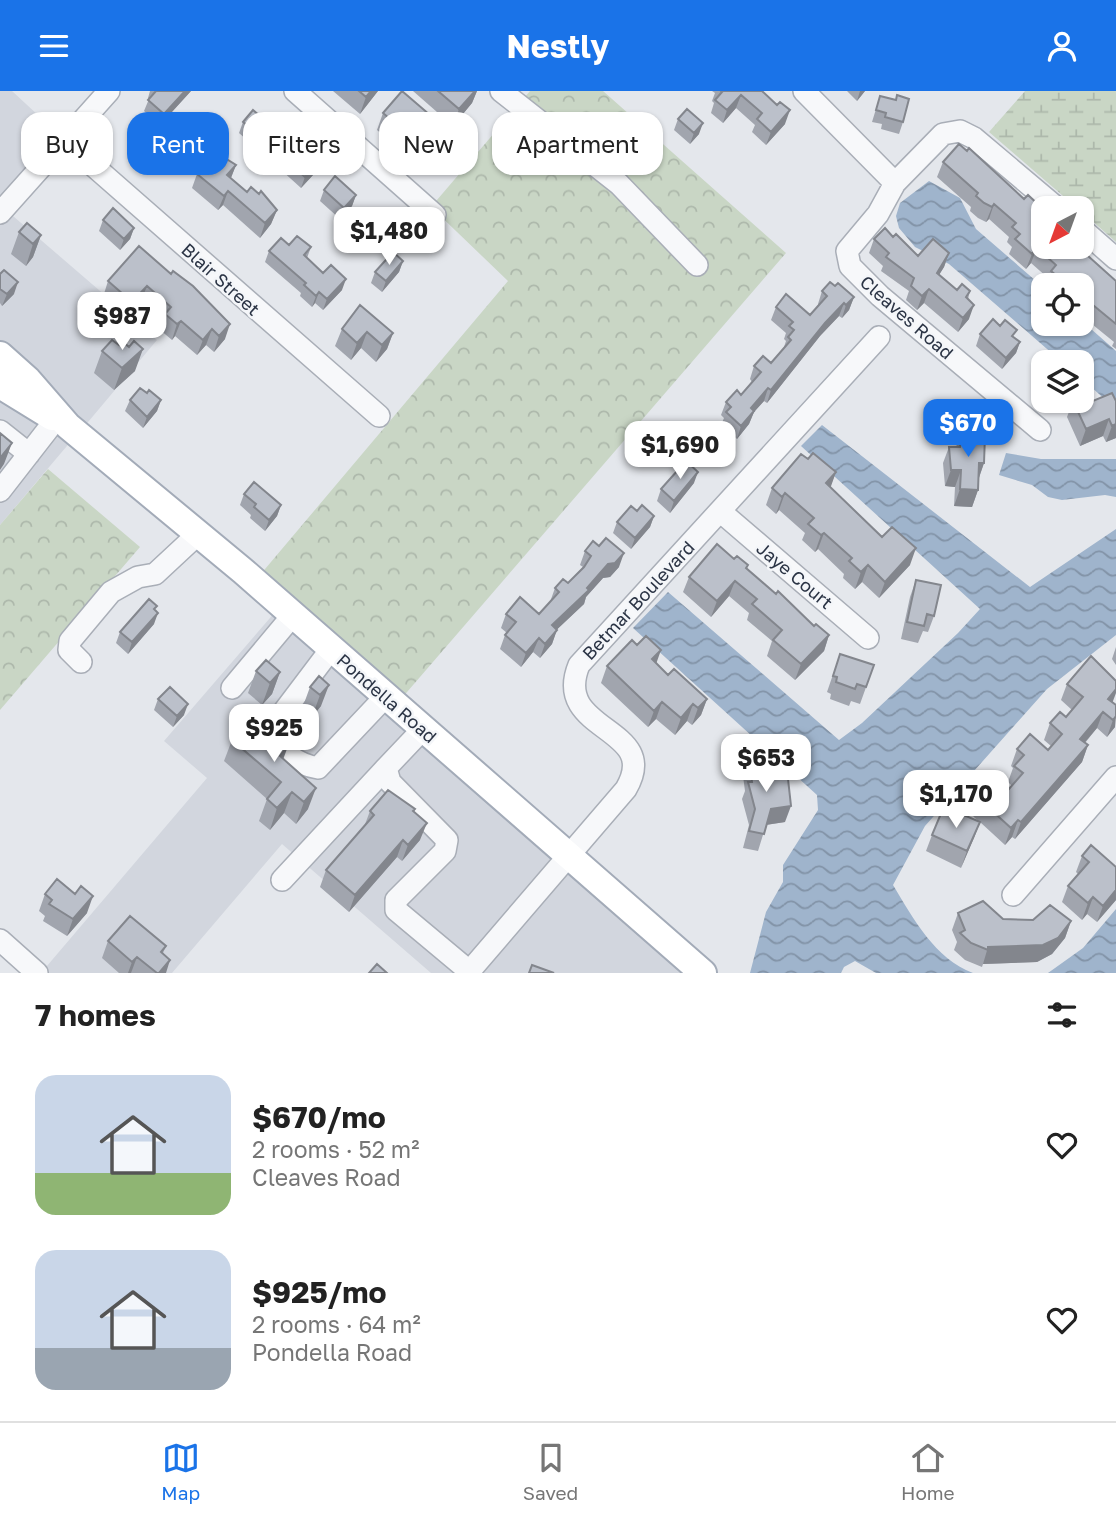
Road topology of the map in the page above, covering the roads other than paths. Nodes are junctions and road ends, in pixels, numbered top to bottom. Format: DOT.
graph roads {
  1 [pos="109,91"];
  2 [pos="295,91"];
  3 [pos="501,91"];
  4 [pos="804,91"];
  5 [pos="90,112"];
  6 [pos="33,175"];
  7 [pos="103,175"];
  8 [pos="895,183"];
  9 [pos="1043,196"];
  10 [pos="0,213"];
  11 [pos="435,215"];
  12 [pos="1094,240"];
  13 [pos="1116,259"];
  14 [pos="697,265"];
  15 [pos="879,337"];
  16 [pos="0,355"];
  17 [pos="3,393"];
  18 [pos="379,416"];
  19 [pos="62,423"];
  20 [pos="1040,430"];
  21 [pos="0,431"];
  22 [pos="29,454"];
  23 [pos="0,491"];
  24 [pos="721,512"];
  25 [pos="198,534"];
  26 [pos="293,615"];
  27 [pos="868,639"];
  28 [pos="331,649"];
  29 [pos="80,662"];
  30 [pos="232,688"];
  31 [pos="386,696"];
  32 [pos="423,729"];
  33 [pos="386,768"];
  34 [pos="1116,777"];
  35 [pos="568,856"];
  36 [pos="282,880"];
  37 [pos="1013,895"];
  38 [pos="0,940"];
  39 [pos="474,969"];
  40 [pos="37,973"];
  41 [pos="703,973"];
  1 -- 5 [label="street"];
  2 -- 11 [label="street"];
  3 -- 14 [label="street"];
  4 -- 8 [label="street"];
  6 -- 10 [label="street"];
  7 -- 18 [label="street, Blair Street"];
  8 -- 9 [label="street, Cleaves Road"];
  8 -- 20 [label="street, Cleaves Road"];
  12 -- 13 [label="street"];
  15 -- 24 [label="street, Betmar Boulevard"];
  16 -- 19 [label="main road, Pondella Road"];
  17 -- 19 [label="main road, Pondella Road"];
  19 -- 22 [label="street"];
  19 -- 25 [label="main road, Pondella Road"];
  21 -- 22 [label="street"];
  22 -- 23 [label="street"];
  24 -- 27 [label="street, Jaye Court"];
  24 -- 35 [label="street, Betmar Boulevard"];
  25 -- 26 [label="main road, Pondella Road"];
  25 -- 29 [label="street"];
  26 -- 28 [label="main road, Pondella Road"];
  26 -- 30 [label="street"];
  28 -- 31 [label="main road, Pondella Road"];
  28 -- 31 [label="street"];
  31 -- 32 [label="main road, Pondella Road"];
  32 -- 33 [label="street"];
  32 -- 35 [label="main road, Pondella Road"];
  33 -- 36 [label="street"];
  33 -- 39 [label="street"];
  34 -- 37 [label="street"];
  35 -- 39 [label="street, Betmar Boulevard"];
  35 -- 41 [label="main road, Pondella Road"];
  38 -- 40 [label="street"];
}
